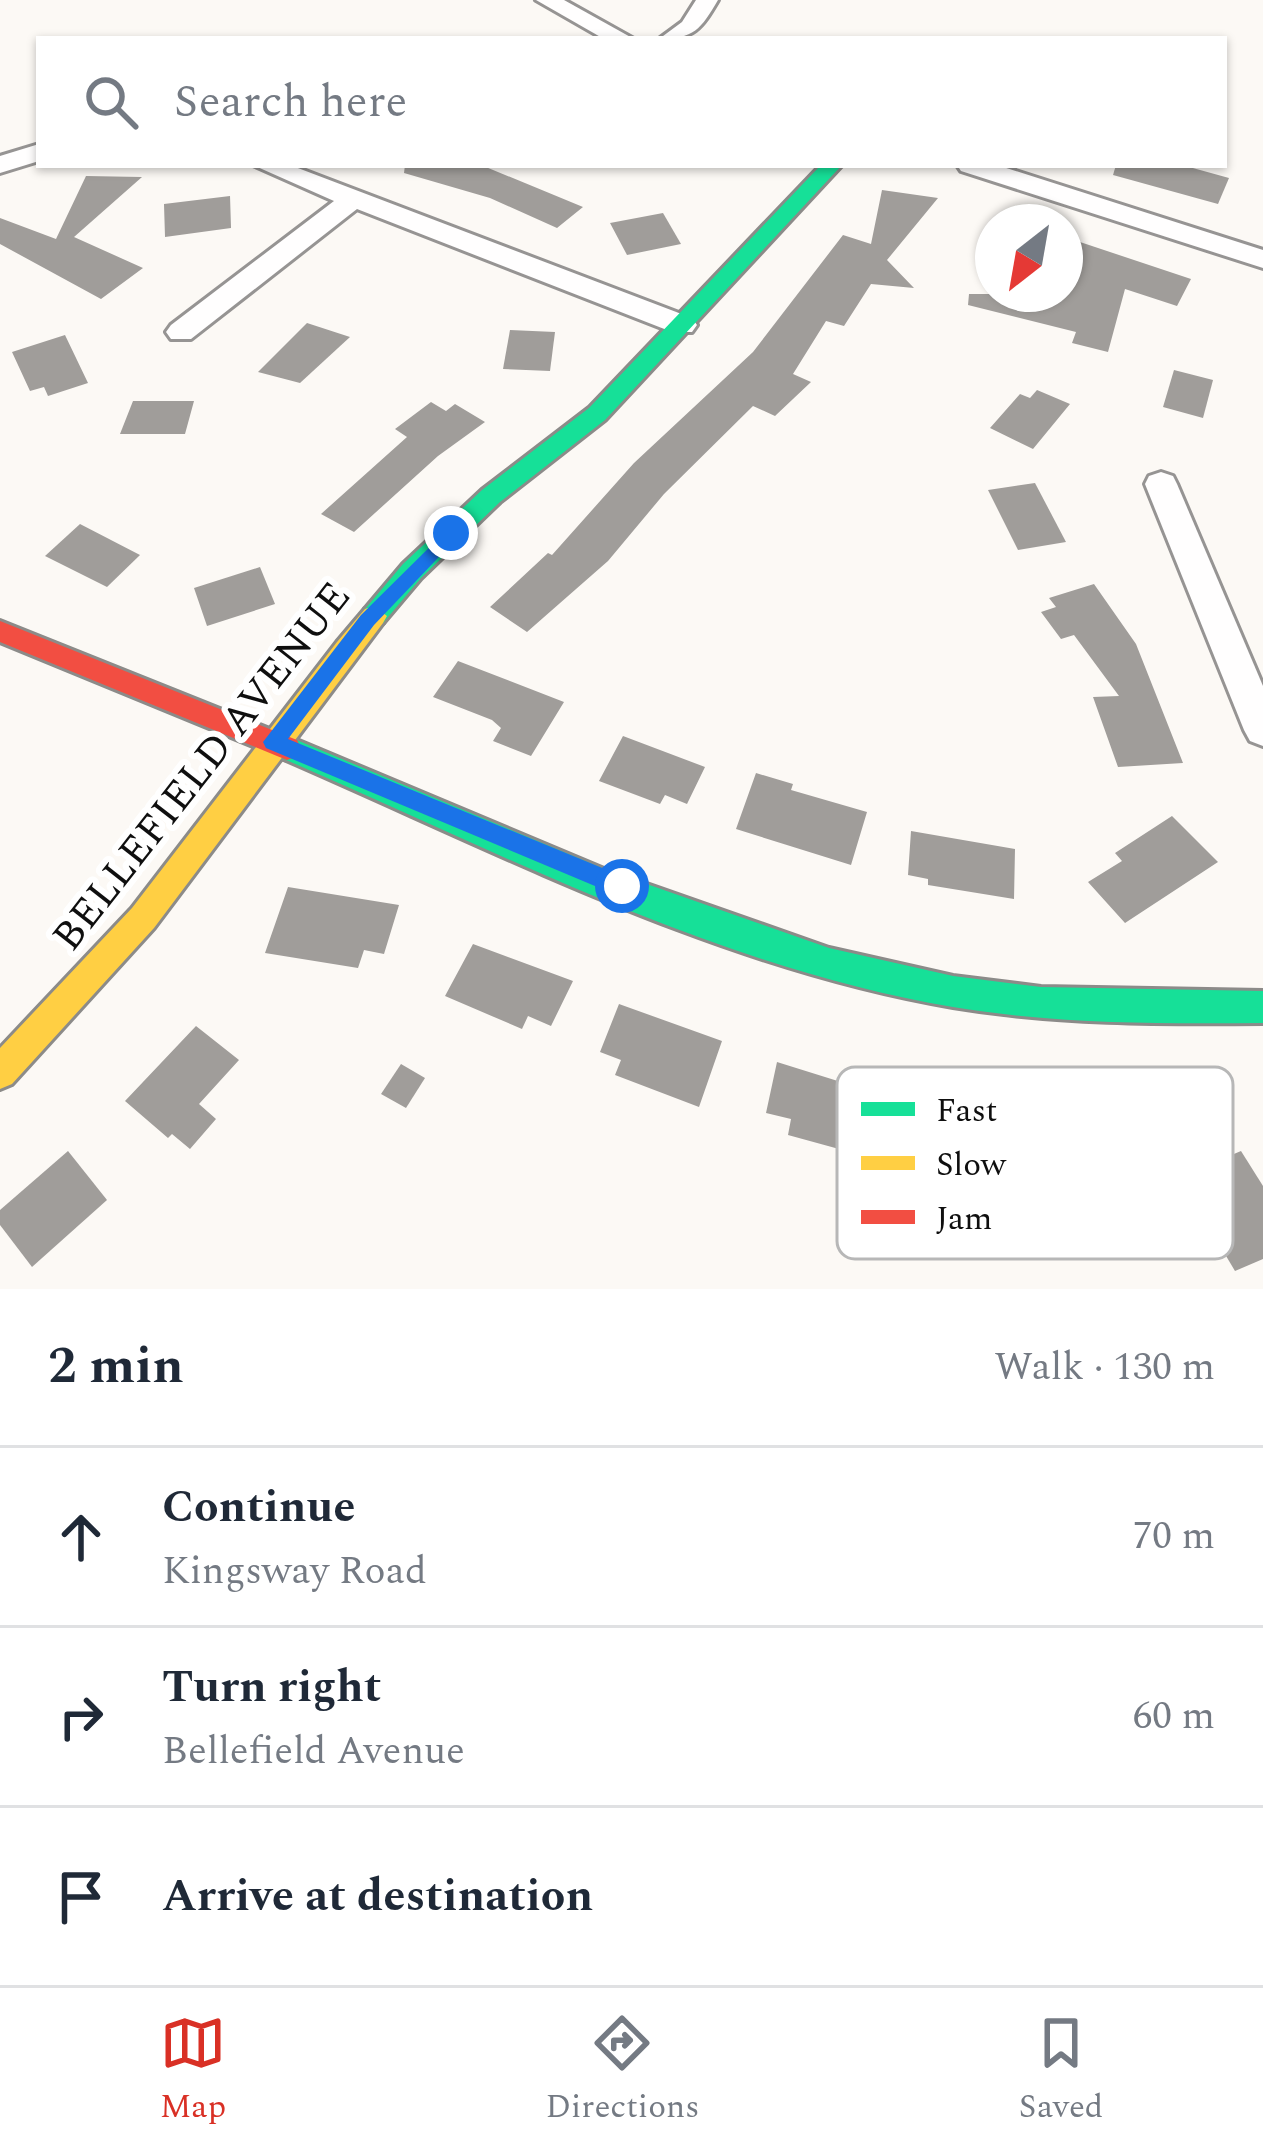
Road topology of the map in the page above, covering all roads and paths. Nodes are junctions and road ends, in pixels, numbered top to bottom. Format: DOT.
graph roads {
  1 [pos="548,0"];
  2 [pos="706,0"];
  3 [pos="616,36"];
  4 [pos="675,36"];
  5 [pos="36,153"];
  6 [pos="0,165"];
  7 [pos="274,168"];
  8 [pos="829,168"];
  9 [pos="979,168"];
  10 [pos="353,199"];
  11 [pos="1263,259"];
  12 [pos="682,325"];
  13 [pos="181,332"];
  14 [pos="1160,484"];
  15 [pos="0,631"];
  16 [pos="1263,730"];
  17 [pos="274,742"];
  18 [pos="1263,1007"];
  19 [pos="0,1072"];
  1 -- 3 [label="street"];
  2 -- 4 [label="street"];
  5 -- 6 [label="street"];
  7 -- 10 [label="street"];
  8 -- 12 [label="street, BELLEFIELD AVENUE"];
  9 -- 11 [label="street"];
  10 -- 12 [label="street"];
  10 -- 13 [label="street"];
  12 -- 17 [label="street, BELLEFIELD AVENUE"];
  14 -- 16 [label="street"];
  15 -- 17 [label="street"];
  17 -- 18 [label="street"];
  17 -- 19 [label="street, BELLEFIELD AVENUE"];
}
